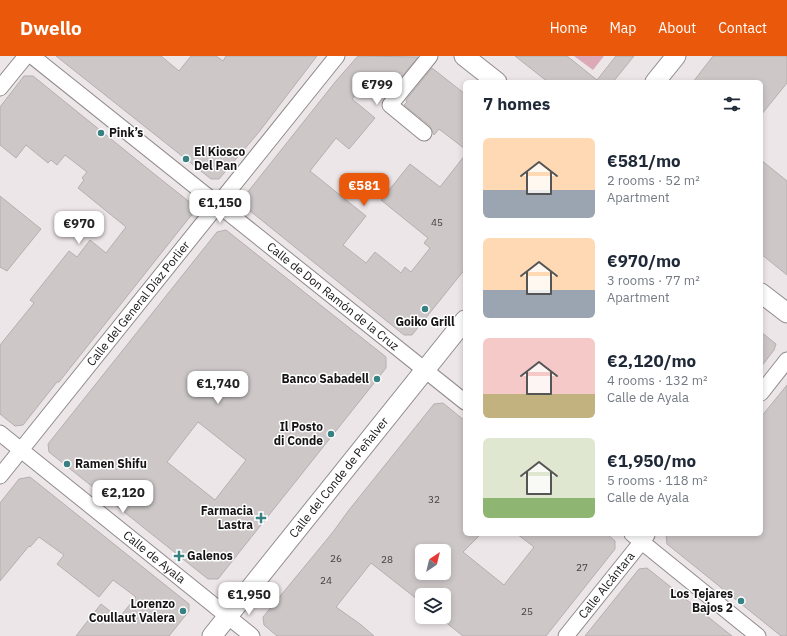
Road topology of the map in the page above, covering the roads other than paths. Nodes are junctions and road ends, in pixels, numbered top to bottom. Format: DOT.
graph roads {
  1 [pos="26,56"];
  2 [pos="32,56"];
  3 [pos="337,56"];
  4 [pos="430,56"];
  5 [pos="464,56"];
  6 [pos="676,56"];
  7 [pos="494,80"];
  8 [pos="657,80"];
  9 [pos="0,88"];
  10 [pos="424,134"];
  11 [pos="218,205"];
  12 [pos="763,295"];
  13 [pos="787,313"];
  14 [pos="463,322"];
  15 [pos="787,360"];
  16 [pos="425,370"];
  17 [pos="763,390"];
  18 [pos="463,400"];
  19 [pos="0,433"];
  20 [pos="21,450"];
  21 [pos="0,476"];
  22 [pos="640,536"];
  23 [pos="228,616"];
  24 [pos="212,636"];
  25 [pos="252,636"];
  26 [pos="566,636"];
  27 [pos="758,636"];
  1 -- 9 [label="street"];
  2 -- 11 [label="street, Calle de Don Ramón de la Cruz"];
  3 -- 11 [label="street, Calle del General Díaz Porlier"];
  4 -- 10 [label="street"];
  5 -- 7 [label="street"];
  6 -- 8 [label="street"];
  11 -- 16 [label="street, Calle de Don Ramón de la Cruz"];
  11 -- 20 [label="street, Calle del General Díaz Porlier"];
  12 -- 13 [label="street"];
  14 -- 16 [label="street, Calle del Conde de Peñalver"];
  15 -- 17 [label="street"];
  16 -- 18 [label="street, Calle de Don Ramón de la Cruz"];
  16 -- 23 [label="street, Calle del Conde de Peñalver"];
  19 -- 20 [label="street, Calle de Ayala"];
  20 -- 21 [label="street, Calle del General Díaz Porlier"];
  20 -- 23 [label="street, Calle de Ayala"];
  22 -- 26 [label="street, Calle Alcántara"];
  22 -- 27 [label="street"];
  23 -- 24 [label="street, Calle del Conde de Peñalver"];
  23 -- 25 [label="street, Calle de Ayala"];
}
